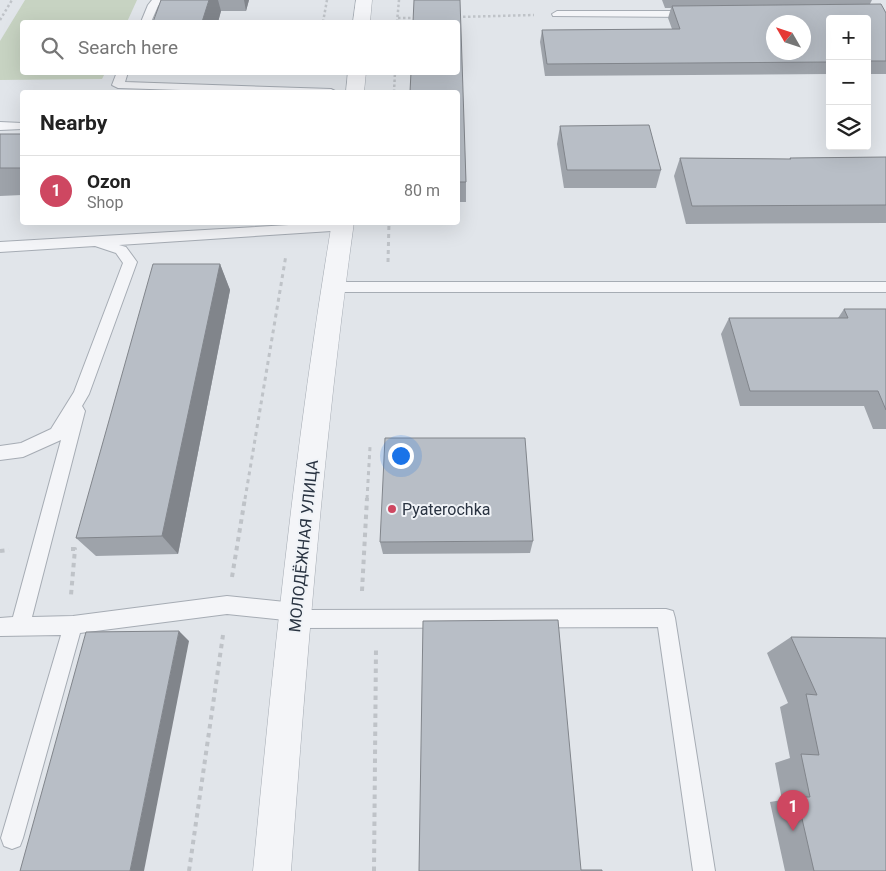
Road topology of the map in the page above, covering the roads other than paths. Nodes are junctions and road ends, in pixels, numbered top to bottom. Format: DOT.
graph roads {
  1 [pos="158,0"];
  2 [pos="364,0"];
  3 [pos="557,14"];
  4 [pos="704,14"];
  5 [pos="147,20"];
  6 [pos="362,20"];
  7 [pos="122,75"];
  8 [pos="357,75"];
  9 [pos="269,90"];
  10 [pos="355,90"];
  11 [pos="0,126"];
  12 [pos="20,126"];
  13 [pos="342,225"];
  14 [pos="91,241"];
  15 [pos="0,247"];
  16 [pos="333,287"];
  17 [pos="886,287"];
  18 [pos="81,394"];
  19 [pos="0,453"];
  20 [pos="295,616"];
  21 [pos="73,625"];
  22 [pos="20,626"];
  23 [pos="0,627"];
  24 [pos="12,838"];
  25 [pos="272,871"];
  26 [pos="704,871"];
  1 -- 5 [label="lane"];
  2 -- 6 [label="street"];
  3 -- 4 [label="lane"];
  7 -- 9 [label="lane"];
  8 -- 10 [label="street"];
  11 -- 12 [label="lane"];
  13 -- 14 [label="lane"];
  13 -- 16 [label="street, МОЛОДЁЖНАЯ УЛИЦА"];
  14 -- 15 [label="lane"];
  14 -- 18 [label="lane"];
  16 -- 17 [label="lane"];
  16 -- 20 [label="street, МОЛОДЁЖНАЯ УЛИЦА"];
  18 -- 19 [label="lane"];
  18 -- 22 [label="lane"];
  20 -- 21 [label="lane"];
  20 -- 25 [label="street, МОЛОДЁЖНАЯ УЛИЦА"];
  20 -- 26 [label="lane"];
  21 -- 22 [label="lane"];
  21 -- 24 [label="lane"];
  22 -- 23 [label="lane"];
}
